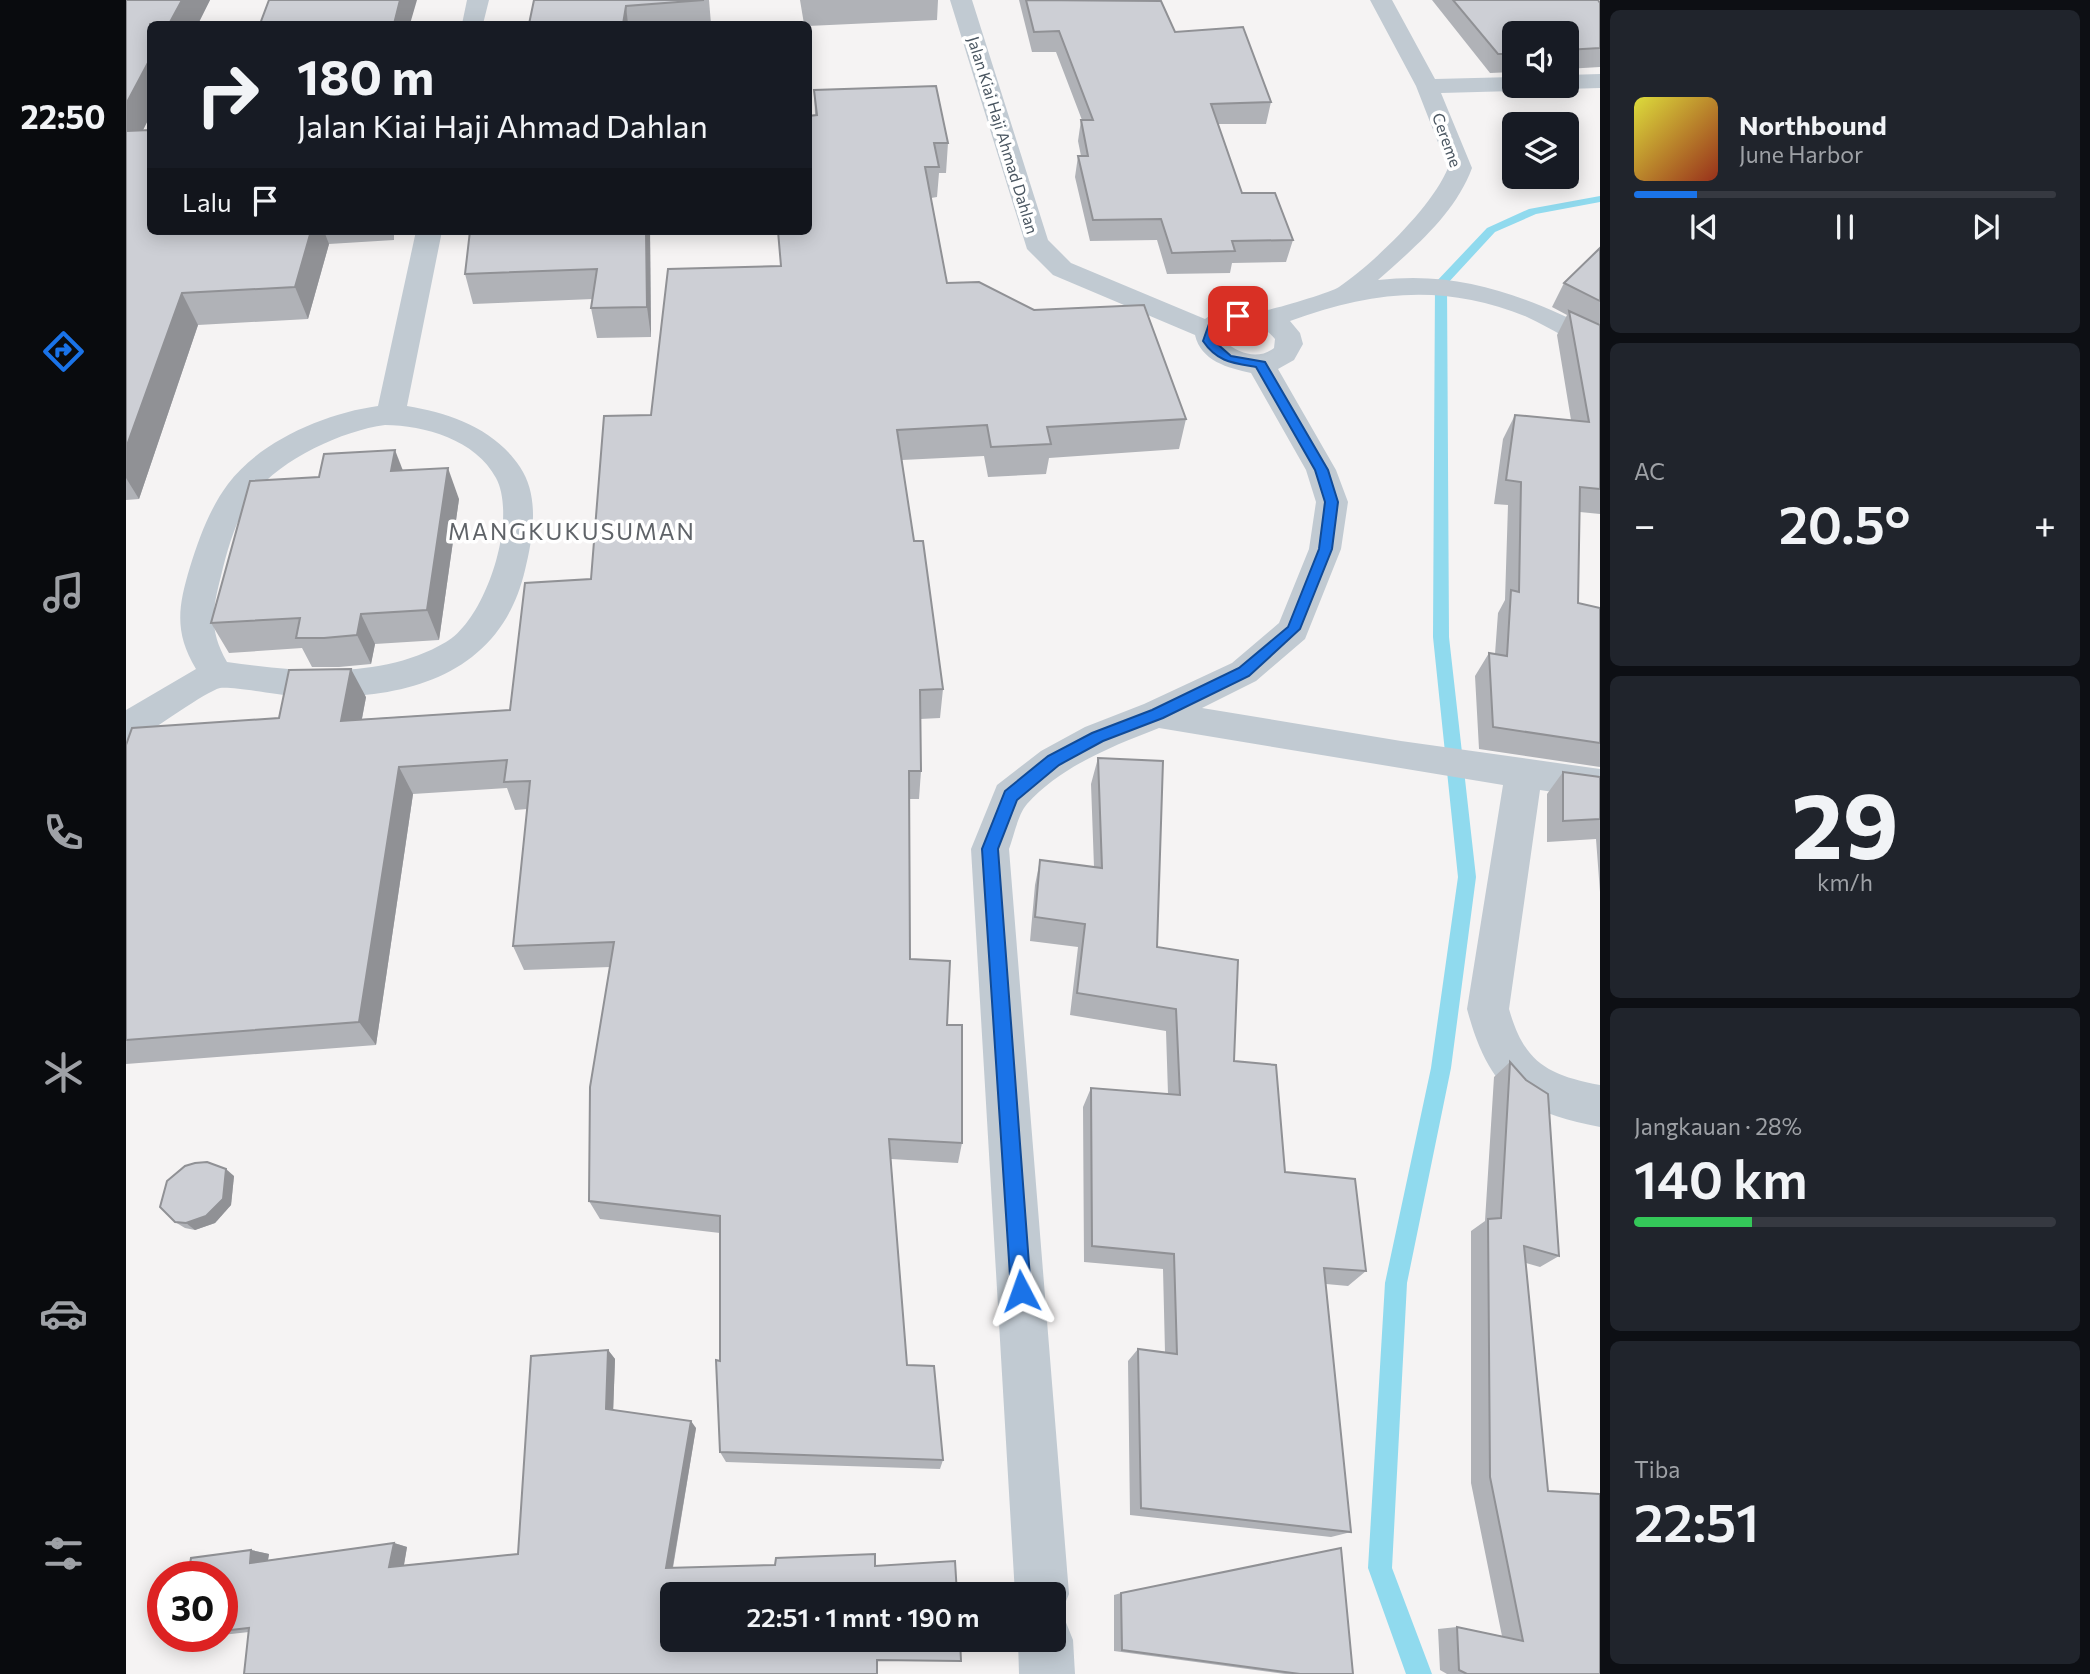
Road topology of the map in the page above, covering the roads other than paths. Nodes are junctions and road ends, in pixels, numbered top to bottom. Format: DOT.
graph roads {
  1 [pos="478,0"];
  2 [pos="961,0"];
  3 [pos="1381,0"];
  4 [pos="474,21"];
  5 [pos="1600,81"];
  6 [pos="1579,82"];
  7 [pos="1502,84"];
  8 [pos="1427,86"];
  9 [pos="428,235"];
  10 [pos="1350,291"];
  11 [pos="1267,320"];
  12 [pos="1209,331"];
  13 [pos="1600,344"];
  14 [pos="1261,364"];
  15 [pos="391,413"];
  16 [pos="216,674"];
  17 [pos="1157,714"];
  18 [pos="126,728"];
  19 [pos="1524,773"];
  20 [pos="1600,784"];
  21 [pos="1600,1106"];
  22 [pos="1041,1582"];
  23 [pos="1046,1652"];
  24 [pos="1048,1674"];
  1 -- 4 [label="street"];
  2 -- 12 [label="street, Jalan Kiai Haji Ahmad Dahlan"];
  3 -- 8 [label="street, Cereme"];
  5 -- 6 [label="street"];
  7 -- 8 [label="street"];
  8 -- 10 [label="street, Cereme"];
  9 -- 15 [label="street"];
  10 -- 11 [label="street"];
  10 -- 13 [label="street"];
  11 -- 12 [label="street"];
  11 -- 14 [label="street"];
  12 -- 14 [label="street"];
  14 -- 17 [label="street"];
  15 -- 16 [label="street"];
  15 -- 16 [label="street"];
  16 -- 18 [label="street"];
  17 -- 19 [label="street"];
  17 -- 22 [label="street"];
  19 -- 20 [label="street"];
  19 -- 21 [label="street"];
  23 -- 24 [label="street"];
}
